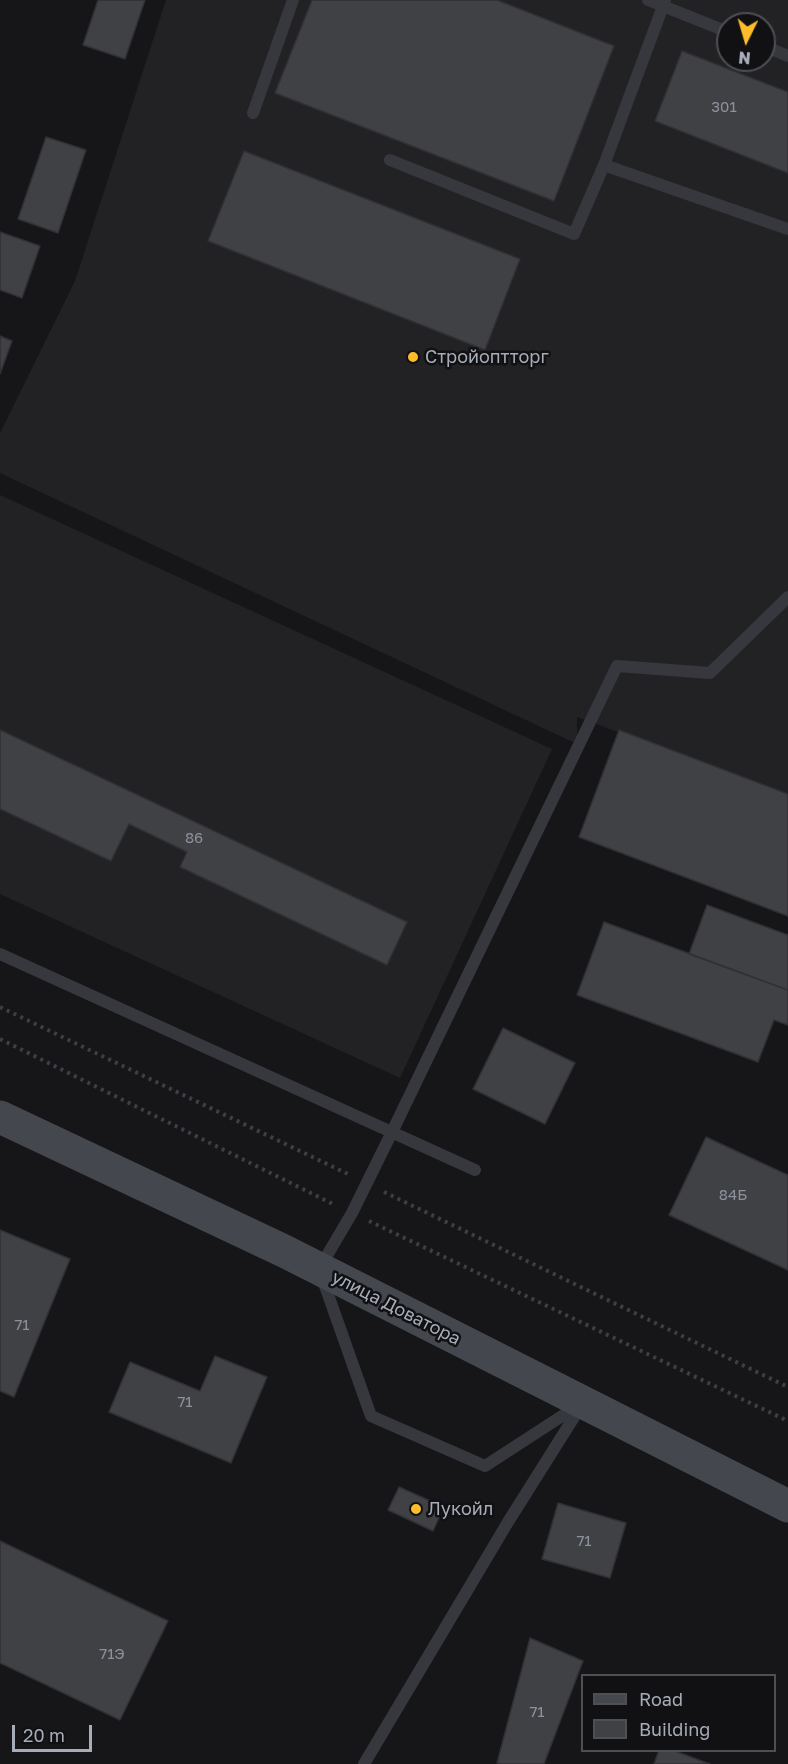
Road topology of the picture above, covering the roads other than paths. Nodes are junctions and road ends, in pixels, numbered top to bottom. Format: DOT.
graph roads {
  1 [pos="293,0"];
  2 [pos="648,0"];
  3 [pos="664,3"];
  4 [pos="716,27"];
  5 [pos="253,113"];
  6 [pos="390,160"];
  7 [pos="604,165"];
  8 [pos="788,229"];
  9 [pos="788,597"];
  10 [pos="0,954"];
  11 [pos="0,1117"];
  12 [pos="392,1132"];
  13 [pos="475,1170"];
  14 [pos="319,1269"];
  15 [pos="583,1403"];
  16 [pos="788,1506"];
  17 [pos="364,1764"];
  1 -- 5 [label="lane"];
  2 -- 3 [label="lane"];
  3 -- 4 [label="lane"];
  3 -- 7 [label="lane"];
  6 -- 7 [label="lane"];
  7 -- 8 [label="lane"];
  9 -- 12 [label="lane"];
  10 -- 12 [label="lane"];
  11 -- 14 [label="main road, улица Доватора"];
  12 -- 13 [label="lane"];
  12 -- 14 [label="lane"];
  14 -- 15 [label="main road, улица Доватора"];
  14 -- 15 [label="lane"];
  15 -- 16 [label="main road, улица Доватора"];
  15 -- 17 [label="lane"];
}
